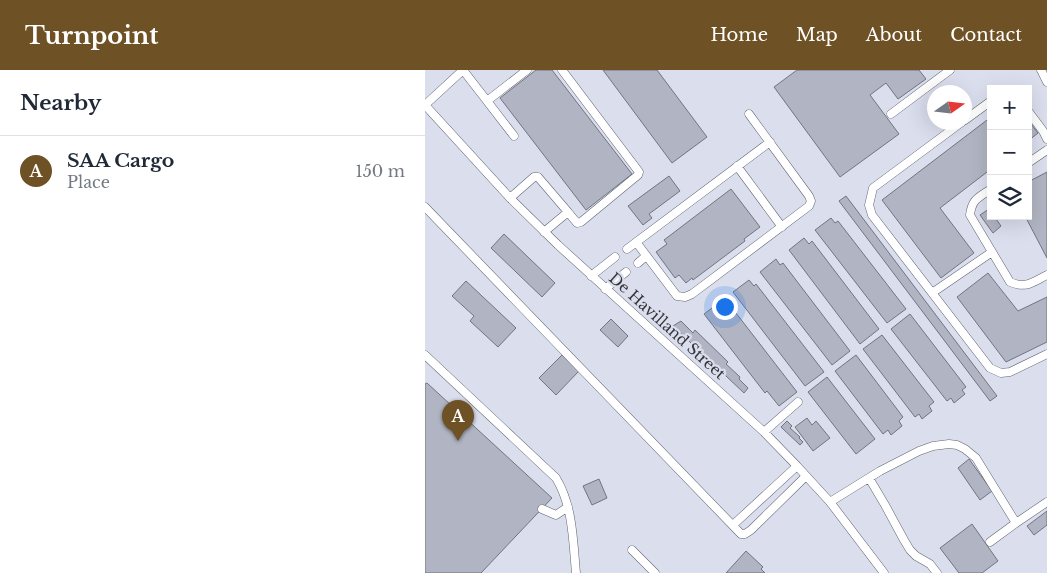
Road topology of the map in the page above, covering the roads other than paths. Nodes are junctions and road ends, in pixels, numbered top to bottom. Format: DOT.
graph roads {
  1 [pos="463,70"];
  2 [pos="527,70"];
  3 [pos="562,70"];
  4 [pos="950,70"];
  5 [pos="1041,70"];
  6 [pos="1047,82"];
  7 [pos="487,101"];
  8 [pos="987,104"];
  9 [pos="425,105"];
  10 [pos="749,114"];
  11 [pos="891,114"];
  12 [pos="972,115"];
  13 [pos="1032,116"];
  14 [pos="952,130"];
  15 [pos="514,136"];
  16 [pos="1047,140"];
  17 [pos="769,142"];
  18 [pos="1047,150"];
  19 [pos="1032,160"];
  20 [pos="737,166"];
  21 [pos="987,192"];
  22 [pos="510,198"];
  23 [pos="425,207"];
  24 [pos="568,212"];
  25 [pos="782,227"];
  26 [pos="545,232"];
  27 [pos="636,242"];
  28 [pos="627,248"];
  29 [pos="992,252"];
  30 [pos="647,256"];
  31 [pos="615,258"];
  32 [pos="638,263"];
  33 [pos="626,272"];
  34 [pos="1047,275"];
  35 [pos="591,276"];
  36 [pos="605,289"];
  37 [pos="932,293"];
  38 [pos="1047,354"];
  39 [pos="425,355"];
  40 [pos="798,402"];
  41 [pos="764,432"];
  42 [pos="797,466"];
  43 [pos="807,476"];
  44 [pos="869,478"];
  45 [pos="830,502"];
  46 [pos="1047,502"];
  47 [pos="568,507"];
  48 [pos="542,509"];
  49 [pos="1016,523"];
  50 [pos="733,525"];
  51 [pos="990,542"];
  52 [pos="632,550"];
  53 [pos="576,573"];
  54 [pos="655,573"];
  55 [pos="884,573"];
  56 [pos="937,573"];
  1 -- 7 [label="lane"];
  1 -- 9 [label="lane"];
  2 -- 7 [label="lane"];
  3 -- 24 [label="lane"];
  4 -- 11 [label="lane"];
  5 -- 6 [label="lane"];
  7 -- 15 [label="lane"];
  8 -- 12 [label="lane"];
  9 -- 22 [label="lane, De Havilland Street"];
  10 -- 17 [label="lane"];
  13 -- 16 [label="lane"];
  14 -- 37 [label="lane"];
  17 -- 20 [label="lane"];
  17 -- 25 [label="lane"];
  18 -- 19 [label="lane"];
  20 -- 25 [label="lane"];
  20 -- 27 [label="lane"];
  21 -- 29 [label="lane"];
  22 -- 24 [label="lane"];
  22 -- 26 [label="lane, De Havilland Street"];
  23 -- 50 [label="lane"];
  24 -- 26 [label="lane"];
  25 -- 30 [label="lane"];
  26 -- 35 [label="lane, De Havilland Street"];
  27 -- 28 [label="lane"];
  27 -- 30 [label="lane"];
  29 -- 34 [label="lane"];
  29 -- 37 [label="lane"];
  30 -- 32 [label="lane"];
  31 -- 35 [label="lane"];
  33 -- 36 [label="lane"];
  35 -- 36 [label="lane, De Havilland Street"];
  36 -- 41 [label="lane, De Havilland Street"];
  37 -- 38 [label="lane"];
  39 -- 47 [label="lane"];
  40 -- 41 [label="lane"];
  41 -- 42 [label="lane, De Havilland Street"];
  42 -- 43 [label="lane, De Havilland Street"];
  42 -- 50 [label="lane"];
  43 -- 45 [label="lane, De Havilland Street"];
  43 -- 50 [label="lane"];
  44 -- 45 [label="lane"];
  44 -- 49 [label="lane"];
  44 -- 56 [label="lane"];
  45 -- 55 [label="lane, De Havilland Street"];
  46 -- 49 [label="lane"];
  47 -- 48 [label="lane"];
  47 -- 53 [label="lane"];
  49 -- 51 [label="lane"];
  52 -- 54 [label="lane"];
}
